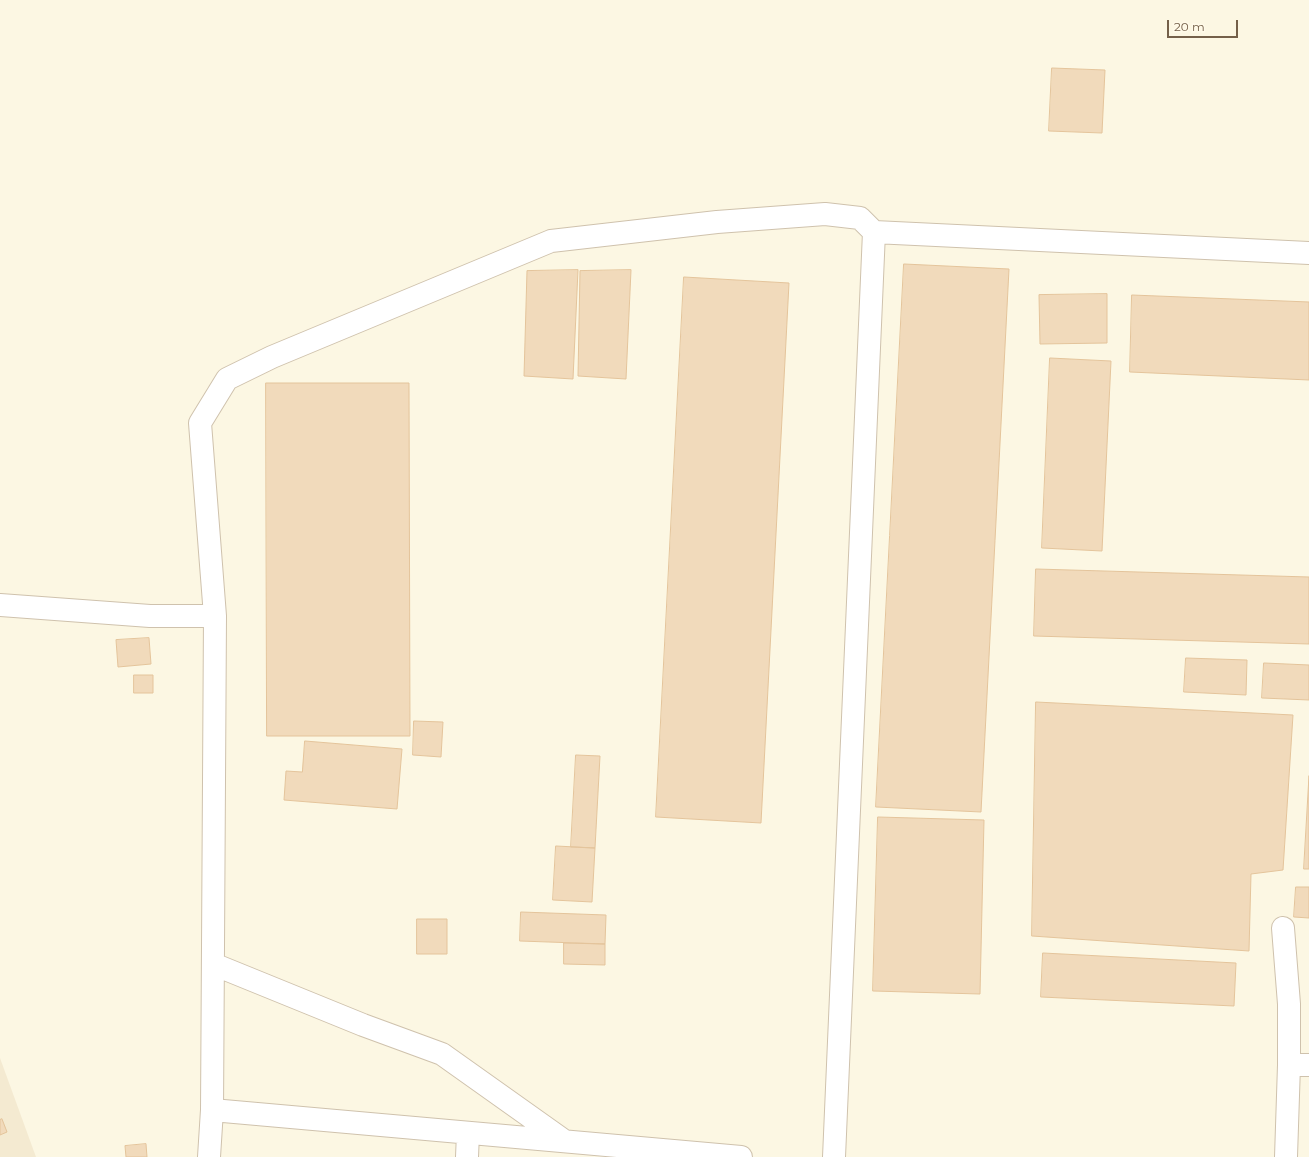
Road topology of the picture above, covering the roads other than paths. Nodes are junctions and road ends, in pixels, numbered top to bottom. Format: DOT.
graph roads {
  1 [pos="874,232"];
  2 [pos="1309,253"];
  3 [pos="0,605"];
  4 [pos="215,616"];
  5 [pos="1283,928"];
  6 [pos="213,964"];
  7 [pos="1299,1065"];
  8 [pos="212,1110"];
  9 [pos="468,1133"];
  10 [pos="564,1141"];
  11 [pos="209,1157"];
  12 [pos="467,1157"];
  13 [pos="741,1157"];
  14 [pos="834,1157"];
  15 [pos="1286,1157"];
  1 -- 2 [label="street"];
  1 -- 4 [label="street"];
  1 -- 14 [label="street"];
  3 -- 4 [label="street"];
  4 -- 6 [label="street"];
  5 -- 7 [label="street"];
  6 -- 8 [label="street"];
  6 -- 10 [label="street"];
  7 -- 15 [label="street"];
  8 -- 9 [label="street"];
  8 -- 11 [label="street"];
  9 -- 10 [label="street"];
  9 -- 12 [label="street"];
  10 -- 13 [label="street"];
}
